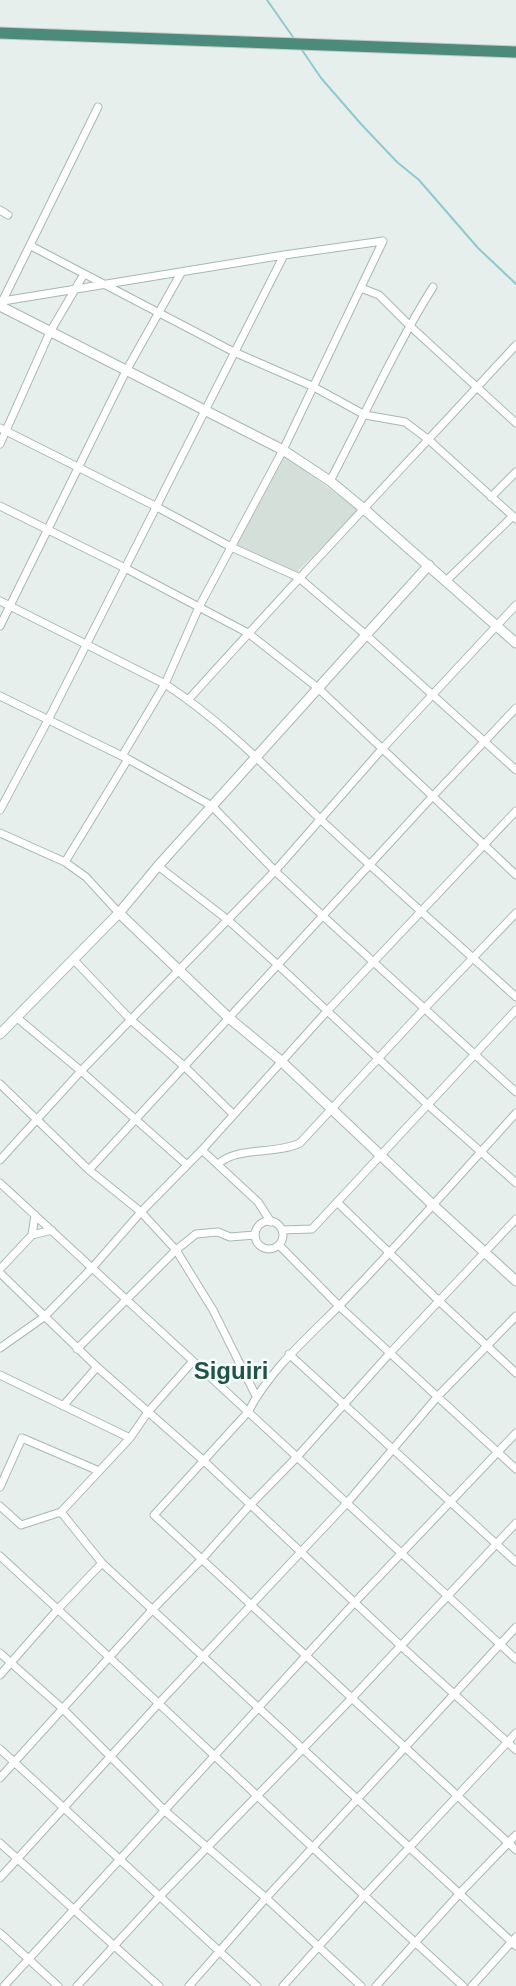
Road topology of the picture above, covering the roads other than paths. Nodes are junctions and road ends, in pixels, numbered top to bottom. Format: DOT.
graph roads {
  1 [pos="0,33"];
  2 [pos="516,52"];
  3 [pos="98,107"];
  4 [pos="0,210"];
  5 [pos="8,215"];
  6 [pos="31,246"];
  7 [pos="284,254"];
  8 [pos="181,273"];
  9 [pos="84,274"];
  10 [pos="104,285"];
  11 [pos="433,287"];
  12 [pos="361,288"];
  13 [pos="74,290"];
  14 [pos="1,305"];
  15 [pos="159,312"];
  16 [pos="409,325"];
  17 [pos="50,332"];
  18 [pos="516,345"];
  19 [pos="234,352"];
  20 [pos="126,370"];
  21 [pos="312,386"];
  22 [pos="477,387"];
  23 [pos="206,410"];
  24 [pos="365,415"];
  25 [pos="516,423"];
  26 [pos="3,430"];
  27 [pos="429,440"];
  28 [pos="0,444"];
  29 [pos="283,450"];
  30 [pos="78,468"];
  31 [pos="516,472"];
  32 [pos="330,481"];
  33 [pos="491,497"];
  34 [pos="0,506"];
  35 [pos="156,506"];
  36 [pos="364,509"];
  37 [pos="514,518"];
  38 [pos="48,529"];
  39 [pos="231,547"];
  40 [pos="429,565"];
  41 [pos="125,568"];
  42 [pos="298,577"];
  43 [pos="447,580"];
  44 [pos="0,601"];
  45 [pos="516,605"];
  46 [pos="10,606"];
  47 [pos="199,607"];
  48 [pos="498,625"];
  49 [pos="0,626"];
  50 [pos="248,633"];
  51 [pos="366,635"];
  52 [pos="516,643"];
  53 [pos="86,645"];
  54 [pos="165,684"];
  55 [pos="318,688"];
  56 [pos="433,695"];
  57 [pos="0,696"];
  58 [pos="189,699"];
  59 [pos="516,708"];
  60 [pos="48,720"];
  61 [pos="484,742"];
  62 [pos="382,750"];
  63 [pos="256,757"];
  64 [pos="125,758"];
  65 [pos="516,770"];
  66 [pos="432,797"];
  67 [pos="212,806"];
  68 [pos="0,810"];
  69 [pos="516,811"];
  70 [pos="320,819"];
  71 [pos="0,833"];
  72 [pos="485,846"];
  73 [pos="65,862"];
  74 [pos="370,864"];
  75 [pos="158,866"];
  76 [pos="275,871"];
  77 [pos="516,875"];
  78 [pos="422,911"];
  79 [pos="119,913"];
  80 [pos="516,913"];
  81 [pos="323,916"];
  82 [pos="228,920"];
  83 [pos="474,958"];
  84 [pos="73,960"];
  85 [pos="374,962"];
  86 [pos="278,965"];
  87 [pos="179,971"];
  88 [pos="516,997"];
  89 [pos="424,1009"];
  90 [pos="328,1010"];
  91 [pos="516,1010"];
  92 [pos="16,1017"];
  93 [pos="229,1018"];
  94 [pos="131,1020"];
  95 [pos="0,1034"];
  96 [pos="474,1055"];
  97 [pos="379,1058"];
  98 [pos="281,1061"];
  99 [pos="185,1067"];
  100 [pos="82,1071"];
  101 [pos="0,1084"];
  102 [pos="516,1092"];
  103 [pos="428,1105"];
  104 [pos="332,1109"];
  105 [pos="516,1113"];
  106 [pos="233,1114"];
  107 [pos="37,1119"];
  108 [pos="137,1119"];
  109 [pos="202,1150"];
  110 [pos="481,1151"];
  111 [pos="382,1156"];
  112 [pos="0,1160"];
  113 [pos="218,1164"];
  114 [pos="187,1165"];
  115 [pos="89,1170"];
  116 [pos="0,1183"];
  117 [pos="516,1183"];
  118 [pos="338,1202"];
  119 [pos="433,1205"];
  120 [pos="141,1212"];
  121 [pos="35,1215"];
  122 [pos="516,1219"];
  123 [pos="271,1222"];
  124 [pos="52,1230"];
  125 [pos="282,1230"];
  126 [pos="32,1235"];
  127 [pos="255,1235"];
  128 [pos="279,1245"];
  129 [pos="176,1250"];
  130 [pos="388,1252"];
  131 [pos="486,1252"];
  132 [pos="92,1268"];
  133 [pos="0,1269"];
  134 [pos="0,1273"];
  135 [pos="516,1281"];
  136 [pos="126,1300"];
  137 [pos="439,1301"];
  138 [pos="339,1306"];
  139 [pos="516,1316"];
  140 [pos="44,1317"];
  141 [pos="487,1346"];
  142 [pos="0,1348"];
  143 [pos="77,1348"];
  144 [pos="390,1353"];
  145 [pos="289,1354"];
  146 [pos="193,1361"];
  147 [pos="97,1367"];
  148 [pos="516,1373"];
  149 [pos="0,1375"];
  150 [pos="256,1396"];
  151 [pos="438,1396"];
  152 [pos="345,1403"];
  153 [pos="63,1406"];
  154 [pos="148,1412"];
  155 [pos="248,1412"];
  156 [pos="516,1434"];
  157 [pos="130,1438"];
  158 [pos="394,1448"];
  159 [pos="498,1452"];
  160 [pos="297,1457"];
  161 [pos="204,1461"];
  162 [pos="516,1469"];
  163 [pos="99,1471"];
  164 [pos="0,1487"];
  165 [pos="451,1501"];
  166 [pos="347,1503"];
  167 [pos="250,1505"];
  168 [pos="0,1506"];
  169 [pos="61,1512"];
  170 [pos="516,1523"];
  171 [pos="496,1544"];
  172 [pos="301,1552"];
  173 [pos="401,1553"];
  174 [pos="0,1556"];
  175 [pos="202,1559"];
  176 [pos="516,1562"];
  177 [pos="102,1563"];
  178 [pos="448,1596"];
  179 [pos="355,1602"];
  180 [pos="252,1606"];
  181 [pos="58,1609"];
  182 [pos="152,1610"];
  183 [pos="516,1627"];
  184 [pos="500,1644"];
  185 [pos="401,1646"];
  186 [pos="0,1653"];
  187 [pos="110,1656"];
  188 [pos="307,1656"];
  189 [pos="203,1657"];
  190 [pos="516,1659"];
  191 [pos="11,1663"];
  192 [pos="0,1675"];
  193 [pos="453,1694"];
  194 [pos="352,1698"];
  195 [pos="160,1702"];
  196 [pos="258,1708"];
  197 [pos="63,1709"];
  198 [pos="516,1732"];
  199 [pos="508,1742"];
  200 [pos="405,1747"];
  201 [pos="0,1749"];
  202 [pos="303,1749"];
  203 [pos="516,1750"];
  204 [pos="110,1756"];
  205 [pos="215,1757"];
  206 [pos="15,1762"];
  207 [pos="0,1778"];
  208 [pos="457,1795"];
  209 [pos="257,1796"];
  210 [pos="357,1799"];
  211 [pos="64,1807"];
  212 [pos="165,1811"];
  213 [pos="516,1835"];
  214 [pos="0,1842"];
  215 [pos="508,1843"];
  216 [pos="208,1847"];
  217 [pos="312,1848"];
  218 [pos="409,1848"];
  219 [pos="516,1850"];
  220 [pos="17,1858"];
  221 [pos="121,1860"];
  222 [pos="0,1878"];
  223 [pos="460,1893"];
  224 [pos="160,1896"];
  225 [pos="364,1896"];
  226 [pos="266,1898"];
  227 [pos="75,1909"];
  228 [pos="0,1933"];
  229 [pos="514,1942"];
  230 [pos="415,1943"];
  231 [pos="114,1945"];
  232 [pos="318,1946"];
  233 [pos="220,1952"];
  234 [pos="28,1960"];
  235 [pos="4,1986"];
  236 [pos="58,1986"];
  237 [pos="77,1986"];
  238 [pos="159,1986"];
  239 [pos="189,1986"];
  240 [pos="257,1986"];
  241 [pos="283,1986"];
  242 [pos="361,1986"];
  243 [pos="376,1986"];
  244 [pos="463,1986"];
  245 [pos="472,1986"];
  1 -- 2 [label="highway"];
  3 -- 6 [label="street"];
  4 -- 5 [label="street"];
  6 -- 9 [label="street"];
  6 -- 14 [label="street"];
  7 -- 8 [label="street"];
  7 -- 12 [label="street"];
  7 -- 19 [label="street"];
  8 -- 10 [label="street"];
  8 -- 15 [label="street"];
  9 -- 10 [label="street"];
  9 -- 13 [label="street"];
  10 -- 13 [label="street"];
  10 -- 15 [label="street"];
  11 -- 16 [label="street"];
  12 -- 16 [label="street"];
  12 -- 21 [label="street"];
  13 -- 14 [label="street"];
  13 -- 17 [label="street"];
  14 -- 17 [label="street"];
  15 -- 19 [label="street"];
  15 -- 20 [label="street"];
  16 -- 22 [label="street"];
  16 -- 24 [label="street"];
  17 -- 20 [label="street"];
  17 -- 26 [label="street"];
  18 -- 22 [label="street"];
  19 -- 21 [label="street"];
  19 -- 23 [label="street"];
  20 -- 23 [label="street"];
  20 -- 30 [label="street"];
  21 -- 24 [label="street"];
  21 -- 29 [label="street"];
  22 -- 25 [label="street"];
  22 -- 27 [label="street"];
  23 -- 29 [label="street"];
  23 -- 35 [label="street"];
  24 -- 27 [label="street"];
  24 -- 32 [label="street"];
  26 -- 28 [label="street"];
  26 -- 30 [label="street"];
  27 -- 33 [label="street"];
  27 -- 36 [label="street"];
  29 -- 32 [label="street"];
  29 -- 39 [label="street"];
  30 -- 35 [label="street"];
  30 -- 38 [label="street"];
  31 -- 33 [label="street"];
  32 -- 36 [label="street"];
  33 -- 37 [label="street"];
  34 -- 38 [label="street"];
  35 -- 39 [label="street"];
  35 -- 41 [label="street"];
  36 -- 40 [label="street"];
  36 -- 42 [label="street"];
  37 -- 43 [label="street"];
  38 -- 41 [label="street"];
  38 -- 46 [label="street"];
  39 -- 42 [label="street"];
  39 -- 47 [label="street"];
  40 -- 43 [label="street"];
  40 -- 51 [label="street"];
  41 -- 47 [label="street"];
  41 -- 53 [label="street"];
  42 -- 50 [label="street"];
  42 -- 51 [label="street"];
  43 -- 48 [label="street"];
  44 -- 46 [label="street"];
  45 -- 48 [label="street"];
  46 -- 49 [label="street"];
  46 -- 53 [label="street"];
  47 -- 50 [label="street"];
  47 -- 54 [label="street"];
  48 -- 52 [label="street"];
  48 -- 56 [label="street"];
  50 -- 55 [label="street"];
  50 -- 58 [label="street"];
  51 -- 55 [label="street"];
  51 -- 56 [label="street"];
  53 -- 54 [label="street"];
  53 -- 60 [label="street"];
  54 -- 58 [label="street"];
  54 -- 64 [label="street"];
  55 -- 62 [label="street"];
  55 -- 63 [label="street"];
  56 -- 61 [label="street"];
  56 -- 62 [label="street"];
  57 -- 60 [label="street"];
  58 -- 63 [label="street"];
  59 -- 61 [label="street"];
  60 -- 64 [label="street"];
  60 -- 68 [label="street"];
  61 -- 65 [label="street"];
  61 -- 66 [label="street"];
  62 -- 66 [label="street"];
  62 -- 70 [label="street"];
  63 -- 67 [label="street"];
  63 -- 70 [label="street"];
  64 -- 67 [label="street"];
  64 -- 73 [label="street"];
  66 -- 72 [label="street"];
  66 -- 74 [label="street"];
  67 -- 75 [label="street"];
  67 -- 76 [label="street"];
  69 -- 72 [label="street"];
  70 -- 74 [label="street"];
  70 -- 76 [label="street"];
  71 -- 73 [label="street"];
  72 -- 77 [label="street"];
  72 -- 78 [label="street"];
  73 -- 79 [label="street"];
  74 -- 78 [label="street"];
  74 -- 81 [label="street"];
  75 -- 79 [label="street"];
  75 -- 82 [label="street"];
  76 -- 81 [label="street"];
  76 -- 82 [label="street"];
  78 -- 83 [label="street"];
  78 -- 85 [label="street"];
  79 -- 84 [label="street"];
  79 -- 87 [label="street"];
  80 -- 83 [label="street"];
  81 -- 85 [label="street"];
  81 -- 86 [label="street"];
  82 -- 86 [label="street"];
  82 -- 87 [label="street"];
  83 -- 88 [label="street"];
  83 -- 89 [label="street"];
  84 -- 92 [label="street"];
  84 -- 94 [label="street"];
  85 -- 89 [label="street"];
  85 -- 90 [label="street"];
  86 -- 90 [label="street"];
  86 -- 93 [label="street"];
  87 -- 93 [label="street"];
  87 -- 94 [label="street"];
  89 -- 96 [label="street"];
  89 -- 97 [label="street"];
  90 -- 97 [label="street"];
  90 -- 98 [label="street"];
  91 -- 96 [label="street"];
  92 -- 95 [label="street"];
  92 -- 100 [label="street"];
  93 -- 98 [label="street"];
  93 -- 99 [label="street"];
  94 -- 99 [label="street"];
  94 -- 100 [label="street"];
  96 -- 102 [label="street"];
  96 -- 103 [label="street"];
  97 -- 103 [label="street"];
  97 -- 104 [label="street"];
  98 -- 104 [label="street"];
  98 -- 106 [label="street"];
  99 -- 106 [label="street"];
  99 -- 108 [label="street"];
  100 -- 107 [label="street"];
  100 -- 108 [label="street"];
  101 -- 107 [label="street"];
  103 -- 110 [label="street"];
  103 -- 111 [label="street"];
  104 -- 111 [label="street"];
  104 -- 113 [label="street"];
  105 -- 110 [label="street"];
  106 -- 109 [label="street"];
  107 -- 112 [label="street"];
  107 -- 115 [label="street"];
  108 -- 114 [label="street"];
  108 -- 115 [label="street"];
  109 -- 113 [label="street"];
  109 -- 114 [label="street"];
  110 -- 117 [label="street"];
  110 -- 119 [label="street"];
  111 -- 118 [label="street"];
  111 -- 119 [label="street"];
  113 -- 123 [label="street"];
  114 -- 120 [label="street"];
  115 -- 120 [label="street"];
  116 -- 121 [label="street"];
  118 -- 125 [label="street"];
  118 -- 130 [label="street"];
  119 -- 130 [label="street"];
  119 -- 131 [label="street"];
  120 -- 129 [label="street"];
  120 -- 132 [label="street"];
  121 -- 124 [label="street"];
  121 -- 126 [label="street"];
  122 -- 131 [label="street"];
  123 -- 125 [label="street"];
  123 -- 127 [label="street"];
  124 -- 126 [label="street"];
  124 -- 132 [label="street"];
  125 -- 128 [label="street"];
  126 -- 133 [label="street"];
  127 -- 128 [label="street"];
  127 -- 129 [label="street"];
  128 -- 138 [label="street"];
  129 -- 136 [label="street"];
  129 -- 150 [label="street"];
  130 -- 137 [label="street"];
  130 -- 138 [label="street"];
  131 -- 135 [label="street"];
  131 -- 137 [label="street"];
  132 -- 136 [label="street"];
  132 -- 140 [label="street"];
  134 -- 140 [label="street"];
  136 -- 143 [label="street"];
  136 -- 146 [label="street"];
  137 -- 141 [label="street"];
  137 -- 144 [label="street"];
  138 -- 144 [label="street"];
  138 -- 145 [label="street"];
  139 -- 141 [label="street"];
  140 -- 142 [label="street"];
  140 -- 143 [label="street"];
  141 -- 148 [label="street"];
  141 -- 151 [label="street"];
  143 -- 147 [label="street"];
  144 -- 151 [label="street"];
  144 -- 152 [label="street"];
  145 -- 150 [label="street"];
  145 -- 152 [label="street"];
  146 -- 154 [label="street"];
  146 -- 155 [label="street"];
  147 -- 153 [label="street"];
  147 -- 154 [label="street"];
  149 -- 153 [label="street"];
  150 -- 155 [label="street"];
  151 -- 158 [label="street"];
  151 -- 159 [label="street"];
  152 -- 158 [label="street"];
  152 -- 160 [label="street"];
  153 -- 157 [label="street"];
  154 -- 157 [label="street"];
  154 -- 161 [label="street"];
  155 -- 160 [label="street"];
  155 -- 161 [label="street"];
  156 -- 159 [label="street"];
  157 -- 163 [label="street"];
  158 -- 165 [label="street"];
  158 -- 166 [label="street"];
  159 -- 162 [label="street"];
  159 -- 165 [label="street"];
  160 -- 166 [label="street"];
  160 -- 167 [label="street"];
  161 -- 167 [label="street"];
  161 -- 175 [label="street"];
  163 -- 164 [label="street"];
  163 -- 169 [label="street"];
  165 -- 171 [label="street"];
  165 -- 173 [label="street"];
  166 -- 172 [label="street"];
  166 -- 173 [label="street"];
  167 -- 172 [label="street"];
  167 -- 175 [label="street"];
  168 -- 169 [label="street"];
  169 -- 177 [label="street"];
  170 -- 171 [label="street"];
  171 -- 176 [label="street"];
  171 -- 178 [label="street"];
  172 -- 179 [label="street"];
  172 -- 180 [label="street"];
  173 -- 178 [label="street"];
  173 -- 179 [label="street"];
  174 -- 181 [label="street"];
  175 -- 180 [label="street"];
  175 -- 182 [label="street"];
  177 -- 181 [label="street"];
  177 -- 182 [label="street"];
  178 -- 184 [label="street"];
  178 -- 185 [label="street"];
  179 -- 185 [label="street"];
  179 -- 188 [label="street"];
  180 -- 188 [label="street"];
  180 -- 189 [label="street"];
  181 -- 187 [label="street"];
  181 -- 191 [label="street"];
  182 -- 187 [label="street"];
  182 -- 189 [label="street"];
  183 -- 184 [label="street"];
  184 -- 190 [label="street"];
  184 -- 193 [label="street"];
  185 -- 193 [label="street"];
  185 -- 194 [label="street"];
  186 -- 191 [label="street"];
  187 -- 195 [label="street"];
  187 -- 197 [label="street"];
  188 -- 194 [label="street"];
  188 -- 196 [label="street"];
  189 -- 195 [label="street"];
  189 -- 196 [label="street"];
  191 -- 192 [label="street"];
  191 -- 197 [label="street"];
  193 -- 199 [label="street"];
  193 -- 200 [label="street"];
  194 -- 200 [label="street"];
  194 -- 202 [label="street"];
  195 -- 204 [label="street"];
  195 -- 205 [label="street"];
  196 -- 202 [label="street"];
  196 -- 205 [label="street"];
  197 -- 204 [label="street"];
  197 -- 206 [label="street"];
  198 -- 199 [label="street"];
  199 -- 203 [label="street"];
  199 -- 208 [label="street"];
  200 -- 208 [label="street"];
  200 -- 210 [label="street"];
  201 -- 206 [label="street"];
  202 -- 209 [label="street"];
  202 -- 210 [label="street"];
  204 -- 211 [label="street"];
  204 -- 212 [label="street"];
  205 -- 209 [label="street"];
  205 -- 212 [label="street"];
  206 -- 207 [label="street"];
  206 -- 211 [label="street"];
  208 -- 215 [label="street"];
  208 -- 218 [label="street"];
  209 -- 216 [label="street"];
  209 -- 217 [label="street"];
  210 -- 217 [label="street"];
  210 -- 218 [label="street"];
  211 -- 220 [label="street"];
  211 -- 221 [label="street"];
  212 -- 216 [label="street"];
  212 -- 221 [label="street"];
  213 -- 215 [label="street"];
  214 -- 220 [label="street"];
  215 -- 219 [label="street"];
  215 -- 223 [label="street"];
  216 -- 224 [label="street"];
  216 -- 226 [label="street"];
  217 -- 225 [label="street"];
  217 -- 226 [label="street"];
  218 -- 223 [label="street"];
  218 -- 225 [label="street"];
  220 -- 222 [label="street"];
  220 -- 227 [label="street"];
  221 -- 224 [label="street"];
  221 -- 227 [label="street"];
  223 -- 229 [label="street"];
  223 -- 230 [label="street"];
  224 -- 231 [label="street"];
  224 -- 233 [label="street"];
  225 -- 230 [label="street"];
  225 -- 232 [label="street"];
  226 -- 232 [label="street"];
  226 -- 233 [label="street"];
  227 -- 231 [label="street"];
  227 -- 234 [label="street"];
  228 -- 234 [label="street"];
  229 -- 245 [label="street"];
  230 -- 243 [label="street"];
  230 -- 244 [label="street"];
  231 -- 237 [label="street"];
  231 -- 238 [label="street"];
  232 -- 241 [label="street"];
  232 -- 242 [label="street"];
  233 -- 239 [label="street"];
  233 -- 240 [label="street"];
  234 -- 235 [label="street"];
  234 -- 236 [label="street"];
}
